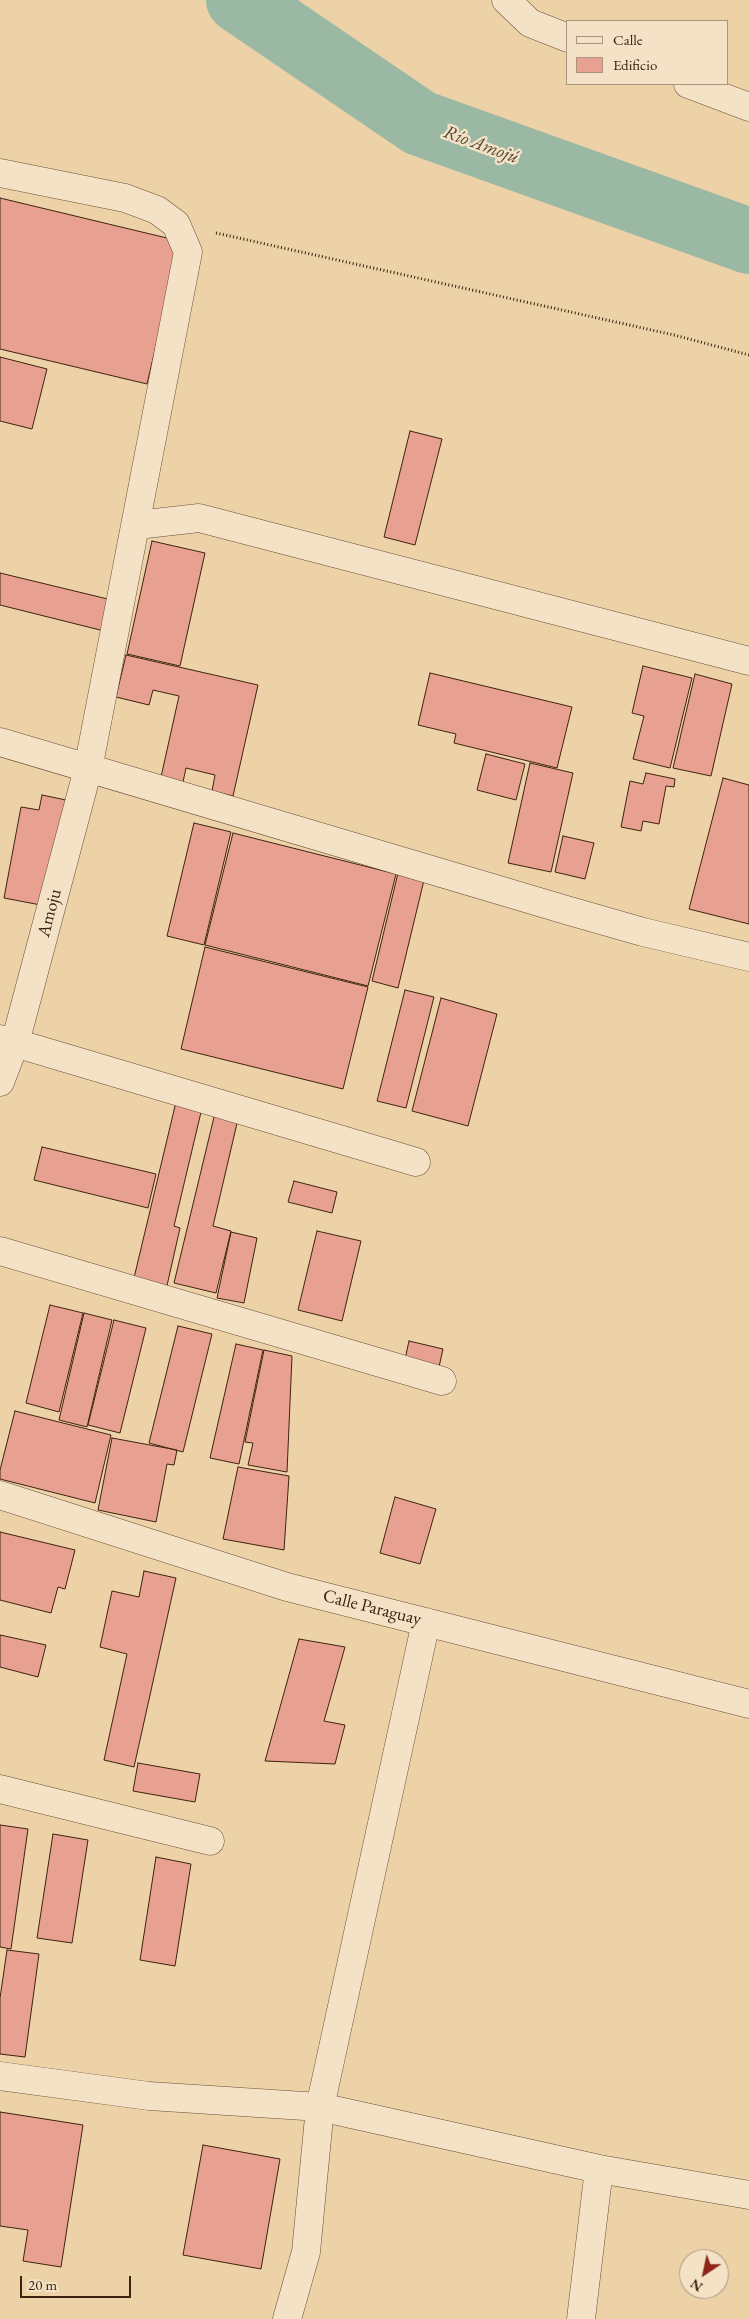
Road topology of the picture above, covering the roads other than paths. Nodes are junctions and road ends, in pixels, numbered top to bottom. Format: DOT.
graph roads {
  1 [pos="506,0"];
  2 [pos="534,12"];
  3 [pos="566,36"];
  4 [pos="691,85"];
  5 [pos="749,107"];
  6 [pos="0,172"];
  7 [pos="137,525"];
  8 [pos="749,661"];
  9 [pos="0,742"];
  10 [pos="88,769"];
  11 [pos="749,957"];
  12 [pos="8,1041"];
  13 [pos="0,1082"];
  14 [pos="416,1162"];
  15 [pos="0,1251"];
  16 [pos="442,1381"];
  17 [pos="0,1495"];
  18 [pos="426,1622"];
  19 [pos="749,1704"];
  20 [pos="0,1789"];
  21 [pos="210,1841"];
  22 [pos="0,2076"];
  23 [pos="320,2107"];
  24 [pos="599,2169"];
  25 [pos="749,2195"];
  26 [pos="287,2319"];
  27 [pos="581,2319"];
  1 -- 2 [label="street"];
  2 -- 3 [label="street"];
  4 -- 5 [label="street"];
  6 -- 7 [label="street, Amoju"];
  7 -- 8 [label="street"];
  7 -- 10 [label="street, Amoju"];
  9 -- 10 [label="street"];
  10 -- 11 [label="street"];
  10 -- 12 [label="street, Amoju"];
  12 -- 13 [label="street, Amoju"];
  12 -- 14 [label="street"];
  15 -- 16 [label="street"];
  17 -- 18 [label="street, Calle Paraguay"];
  18 -- 19 [label="street, Calle Paraguay"];
  18 -- 23 [label="street"];
  20 -- 21 [label="street"];
  22 -- 23 [label="street"];
  23 -- 24 [label="street"];
  23 -- 26 [label="street"];
  24 -- 25 [label="street"];
  24 -- 27 [label="street"];
}
